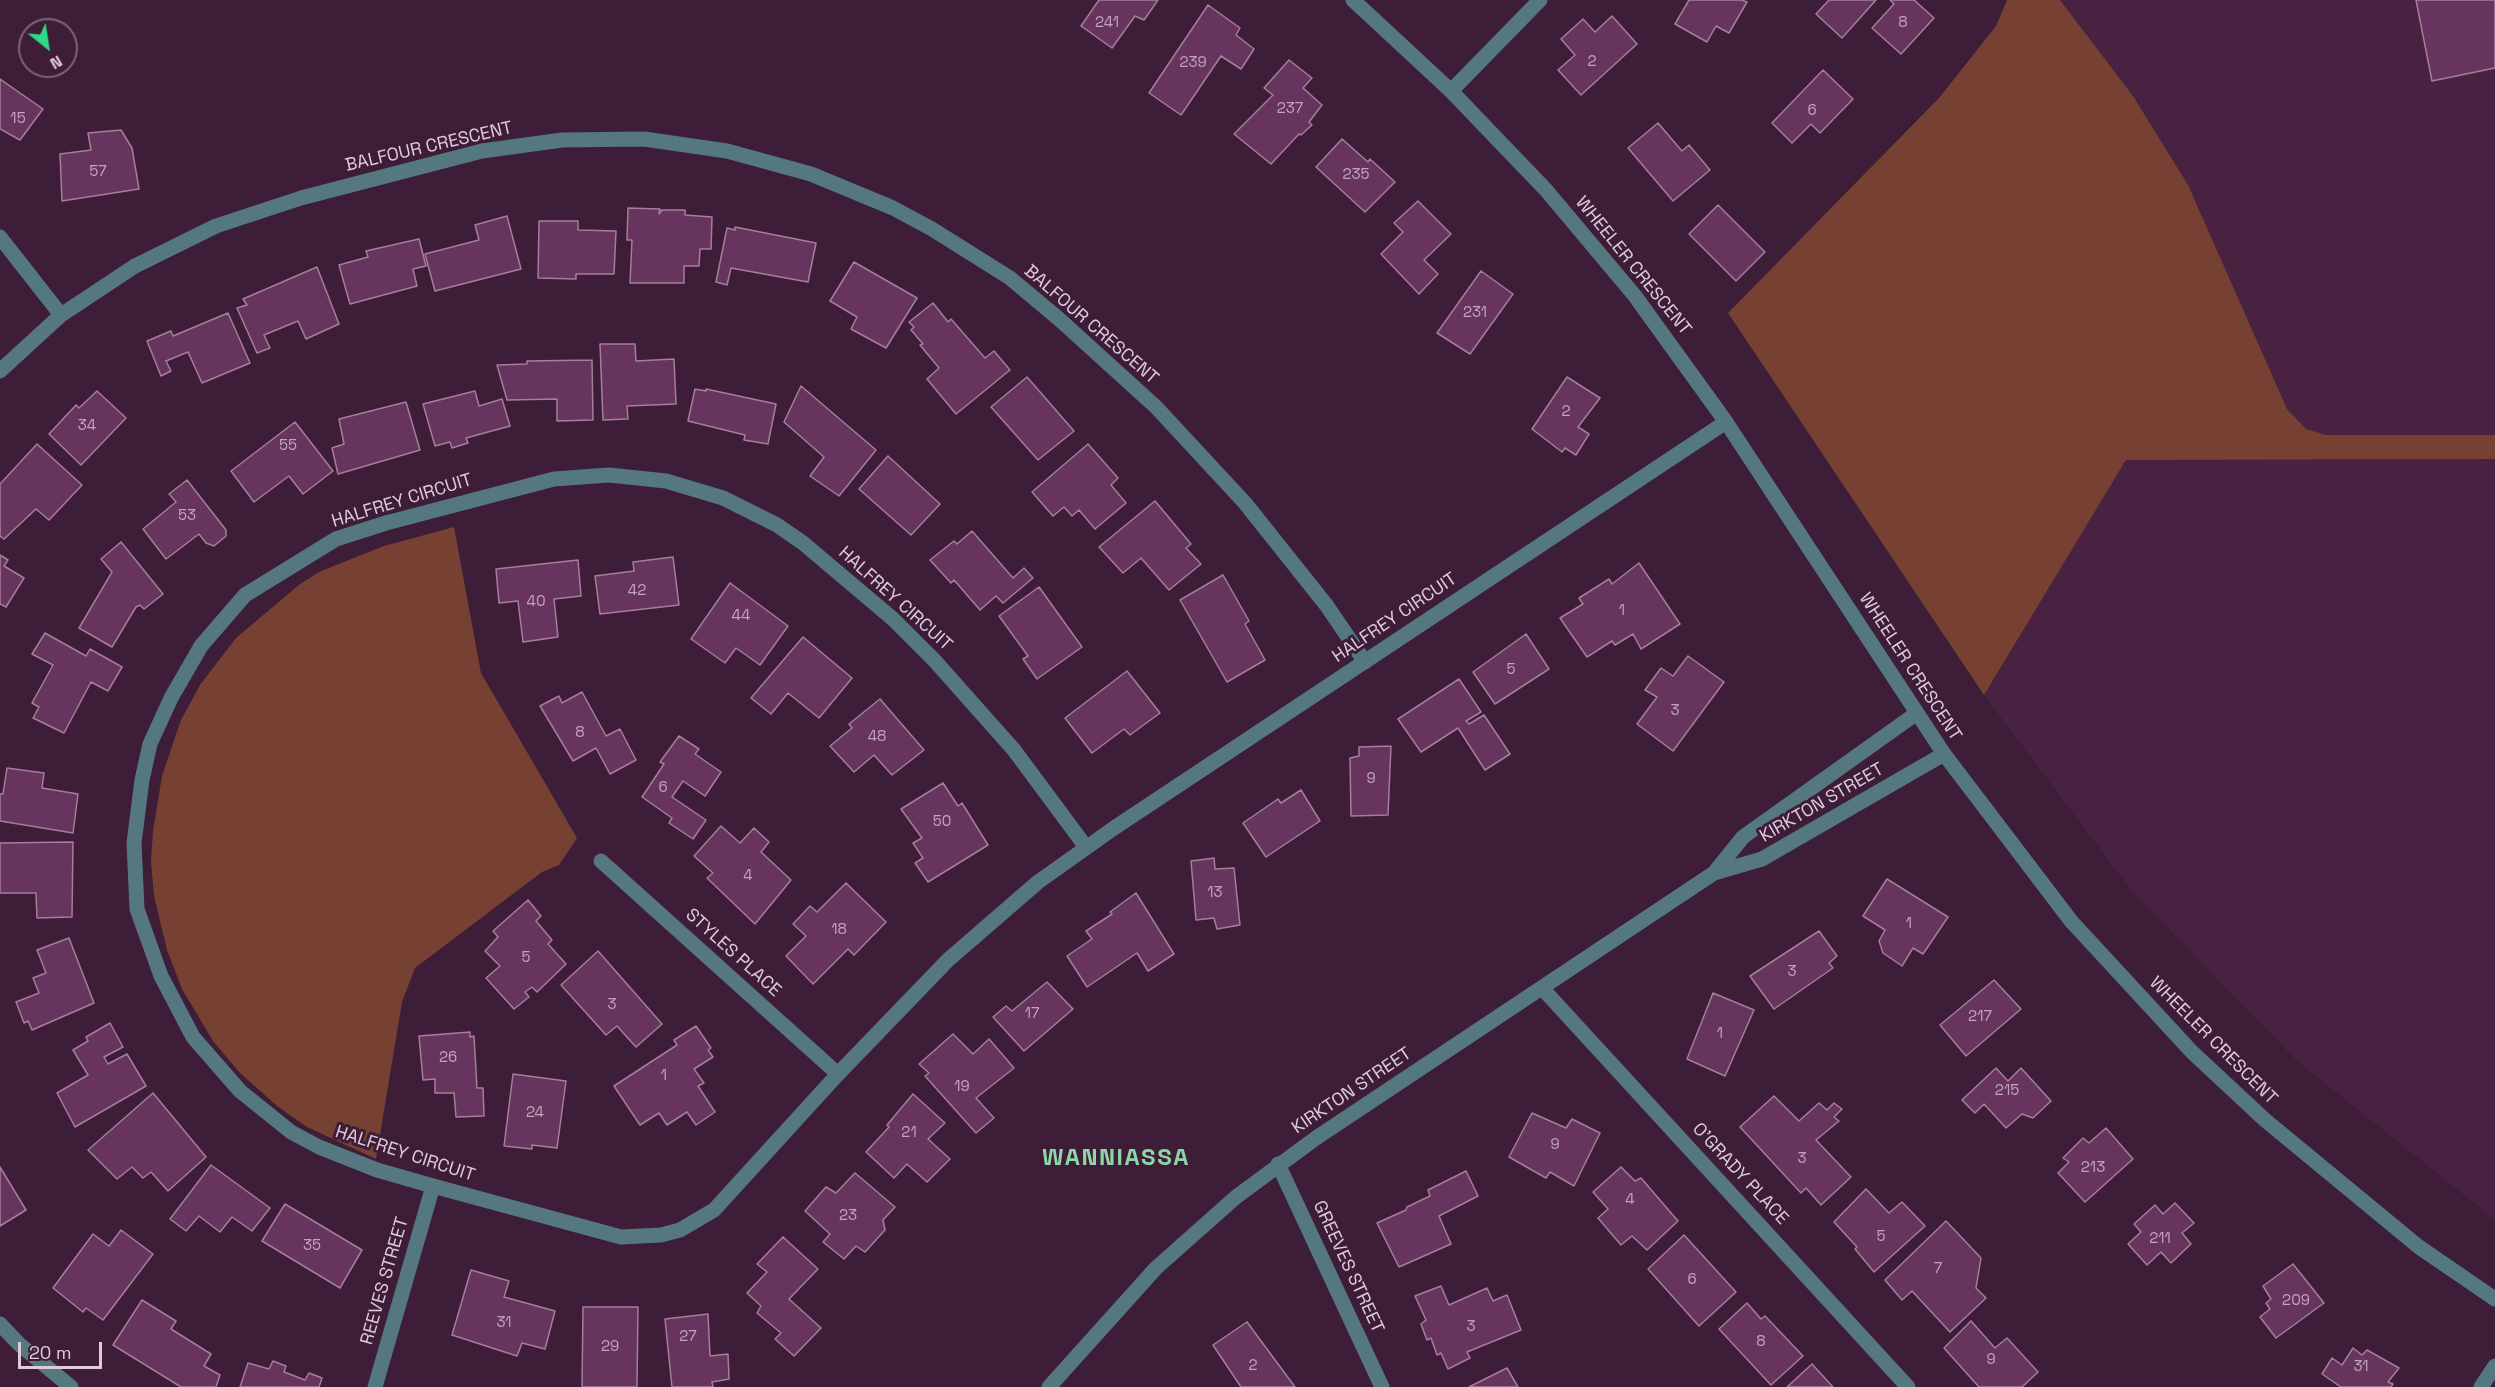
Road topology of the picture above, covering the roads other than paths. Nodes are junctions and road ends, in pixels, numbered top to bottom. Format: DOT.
graph roads {
  1 [pos="1353,0"];
  2 [pos="1540,0"];
  3 [pos="1451,91"];
  4 [pos="0,237"];
  5 [pos="61,315"];
  6 [pos="0,371"];
  7 [pos="1726,422"];
  8 [pos="1365,662"];
  9 [pos="1917,713"];
  10 [pos="1944,754"];
  11 [pos="1086,847"];
  12 [pos="601,861"];
  13 [pos="1714,873"];
  14 [pos="1542,988"];
  15 [pos="838,1074"];
  16 [pos="1278,1164"];
  17 [pos="433,1186"];
  18 [pos="2495,1299"];
  19 [pos="0,1324"];
  20 [pos="2495,1366"];
  21 [pos="71,1387"];
  22 [pos="375,1387"];
  23 [pos="1049,1387"];
  24 [pos="1382,1387"];
  25 [pos="1908,1387"];
  26 [pos="2481,1387"];
  1 -- 3 [label="street, WHEELER CRESCENT"];
  2 -- 3 [label="street"];
  3 -- 7 [label="street, WHEELER CRESCENT"];
  4 -- 5 [label="street"];
  5 -- 6 [label="street, BALFOUR CRESCENT"];
  5 -- 8 [label="street, BALFOUR CRESCENT"];
  7 -- 8 [label="street, HALFREY CIRCUIT"];
  7 -- 9 [label="street, WHEELER CRESCENT"];
  8 -- 11 [label="street, HALFREY CIRCUIT"];
  9 -- 10 [label="street, WHEELER CRESCENT"];
  9 -- 13 [label="street, KIRKTON STREET"];
  10 -- 13 [label="street, KIRKTON STREET"];
  10 -- 18 [label="street, WHEELER CRESCENT"];
  11 -- 15 [label="street, HALFREY CIRCUIT"];
  11 -- 17 [label="street, HALFREY CIRCUIT"];
  12 -- 15 [label="street, STYLES PLACE"];
  13 -- 14 [label="street, KIRKTON STREET"];
  14 -- 16 [label="street, KIRKTON STREET"];
  14 -- 25 [label="street, O'GRADY PLACE"];
  15 -- 17 [label="street, HALFREY CIRCUIT"];
  16 -- 23 [label="street, KIRKTON STREET"];
  16 -- 24 [label="street, GREEVES STREET"];
  17 -- 22 [label="street, REEVES STREET"];
  19 -- 21 [label="street"];
  20 -- 26 [label="street"];
}
